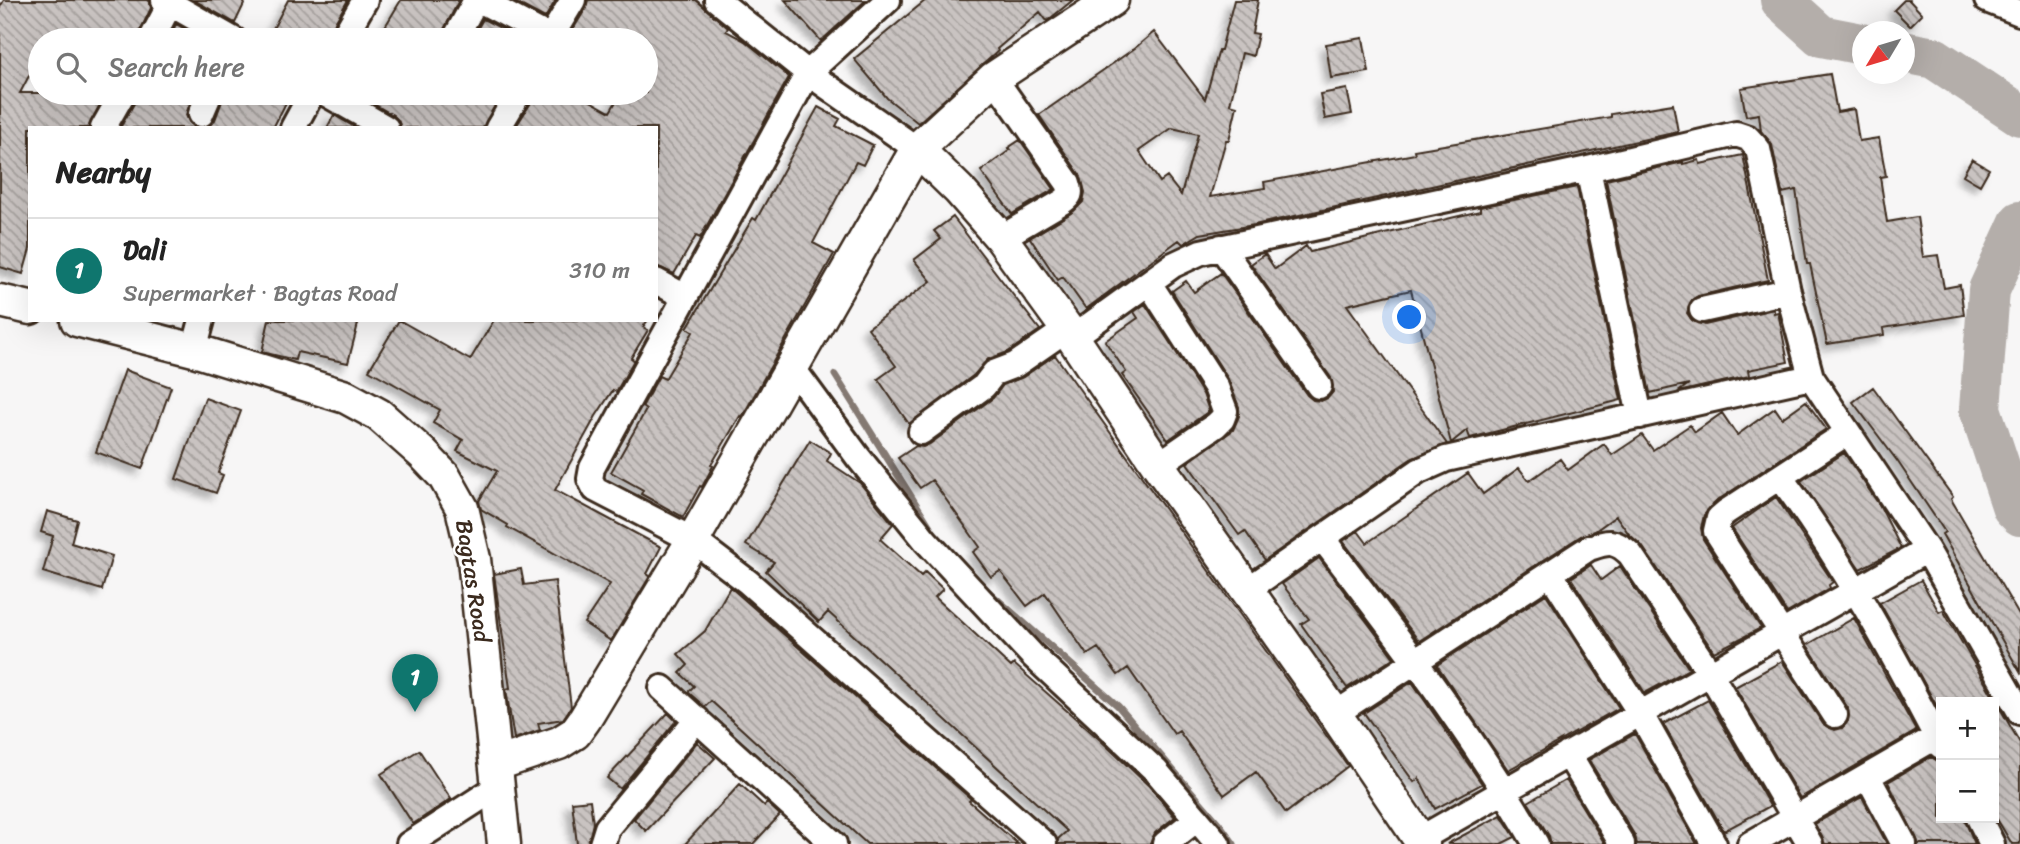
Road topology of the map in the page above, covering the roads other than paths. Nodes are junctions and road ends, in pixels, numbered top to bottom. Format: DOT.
graph roads {
  1 [pos="365,0"];
  2 [pos="477,0"];
  3 [pos="573,0"];
  4 [pos="718,0"];
  5 [pos="888,0"];
  6 [pos="1112,0"];
  7 [pos="1987,0"];
  8 [pos="169,1"];
  9 [pos="2020,13"];
  10 [pos="157,28"];
  11 [pos="214,28"];
  12 [pos="349,28"];
  13 [pos="461,28"];
  14 [pos="531,28"];
  15 [pos="558,28"];
  16 [pos="808,73"];
  17 [pos="994,78"];
  18 [pos="116,105"];
  19 [pos="305,105"];
  20 [pos="346,105"];
  21 [pos="512,105"];
  22 [pos="104,126"];
  23 [pos="294,126"];
  24 [pos="383,126"];
  25 [pos="499,126"];
  26 [pos="917,149"];
  27 [pos="1588,169"];
  28 [pos="1001,238"];
  29 [pos="1221,247"];
  30 [pos="658,282"];
  31 [pos="1149,283"];
  32 [pos="1788,291"];
  33 [pos="685,297"];
  34 [pos="1702,310"];
  35 [pos="93,322"];
  36 [pos="1070,334"];
  37 [pos="198,335"];
  38 [pos="791,366"];
  39 [pos="1811,377"];
  40 [pos="1319,386"];
  41 [pos="1640,416"];
  42 [pos="922,432"];
  43 [pos="1847,433"];
  44 [pos="1158,465"];
  45 [pos="1780,477"];
  46 [pos="1322,538"];
  47 [pos="693,540"];
  48 [pos="1927,550"];
  49 [pos="1550,573"];
  50 [pos="1247,590"];
  51 [pos="1856,590"];
  52 [pos="1781,632"];
  53 [pos="1415,660"];
  54 [pos="1710,673"];
  55 [pos="662,688"];
  56 [pos="2008,703"];
  57 [pos="1640,713"];
  58 [pos="1335,714"];
  59 [pos="1835,715"];
  60 [pos="697,719"];
  61 [pos="1936,732"];
  62 [pos="1936,741"];
  63 [pos="1568,754"];
  64 [pos="498,775"];
  65 [pos="1868,777"];
  66 [pos="1505,790"];
  67 [pos="1197,818"];
  68 [pos="1795,818"];
  69 [pos="1982,823"];
  70 [pos="1422,842"];
  71 [pos="409,844"];
  72 [pos="504,844"];
  73 [pos="601,844"];
  74 [pos="834,844"];
  75 [pos="1044,844"];
  76 [pos="1166,844"];
  77 [pos="1218,844"];
  78 [pos="1536,844"];
  79 [pos="1622,844"];
  80 [pos="1714,844"];
  81 [pos="1750,844"];
  82 [pos="1810,844"];
  83 [pos="1904,844"];
  84 [pos="1992,844"];
  1 -- 12 [label="street"];
  2 -- 13 [label="street"];
  2 -- 14 [label="street"];
  3 -- 15 [label="street"];
  4 -- 16 [label="street"];
  5 -- 16 [label="street"];
  6 -- 17 [label="street"];
  7 -- 9 [label="street"];
  8 -- 10 [label="street"];
  8 -- 11 [label="street"];
  16 -- 26 [label="street"];
  16 -- 33 [label="street"];
  17 -- 26 [label="street"];
  17 -- 28 [label="street"];
  18 -- 22 [label="street"];
  19 -- 23 [label="street"];
  20 -- 24 [label="street"];
  21 -- 25 [label="street"];
  26 -- 28 [label="street"];
  26 -- 38 [label="street"];
  27 -- 29 [label="street"];
  27 -- 32 [label="street"];
  27 -- 41 [label="street"];
  28 -- 36 [label="street"];
  29 -- 31 [label="street"];
  29 -- 40 [label="street"];
  30 -- 33 [label="street"];
  31 -- 36 [label="street"];
  31 -- 44 [label="street"];
  32 -- 34 [label="street"];
  32 -- 39 [label="street"];
  33 -- 47 [label="street"];
  35 -- 37 [label="street, Bagtas Road"];
  36 -- 42 [label="street"];
  36 -- 44 [label="street"];
  37 -- 64 [label="street, Bagtas Road"];
  38 -- 47 [label="street"];
  38 -- 67 [label="street"];
  39 -- 41 [label="street"];
  39 -- 43 [label="street"];
  41 -- 46 [label="street"];
  43 -- 45 [label="street"];
  43 -- 48 [label="street"];
  44 -- 50 [label="street"];
  45 -- 51 [label="street"];
  45 -- 52 [label="street"];
  46 -- 50 [label="street"];
  46 -- 53 [label="street"];
  47 -- 64 [label="street"];
  47 -- 75 [label="street"];
  48 -- 51 [label="street"];
  48 -- 56 [label="street"];
  49 -- 53 [label="street"];
  49 -- 54 [label="street"];
  49 -- 57 [label="street"];
  50 -- 58 [label="street"];
  51 -- 52 [label="street"];
  51 -- 61 [label="street"];
  52 -- 54 [label="street"];
  52 -- 59 [label="street"];
  53 -- 58 [label="street"];
  53 -- 66 [label="street"];
  54 -- 57 [label="street"];
  54 -- 68 [label="street"];
  55 -- 60 [label="street"];
  57 -- 63 [label="street"];
  57 -- 80 [label="street"];
  58 -- 70 [label="street"];
  60 -- 73 [label="street"];
  60 -- 74 [label="street"];
  62 -- 65 [label="street"];
  63 -- 66 [label="street"];
  63 -- 79 [label="street"];
  64 -- 71 [label="street"];
  64 -- 72 [label="street, Bagtas Road"];
  65 -- 68 [label="street"];
  65 -- 83 [label="street"];
  66 -- 70 [label="street"];
  66 -- 78 [label="street"];
  67 -- 76 [label="street"];
  67 -- 77 [label="street"];
  68 -- 81 [label="street"];
  68 -- 82 [label="street"];
  69 -- 84 [label="street"];
}
